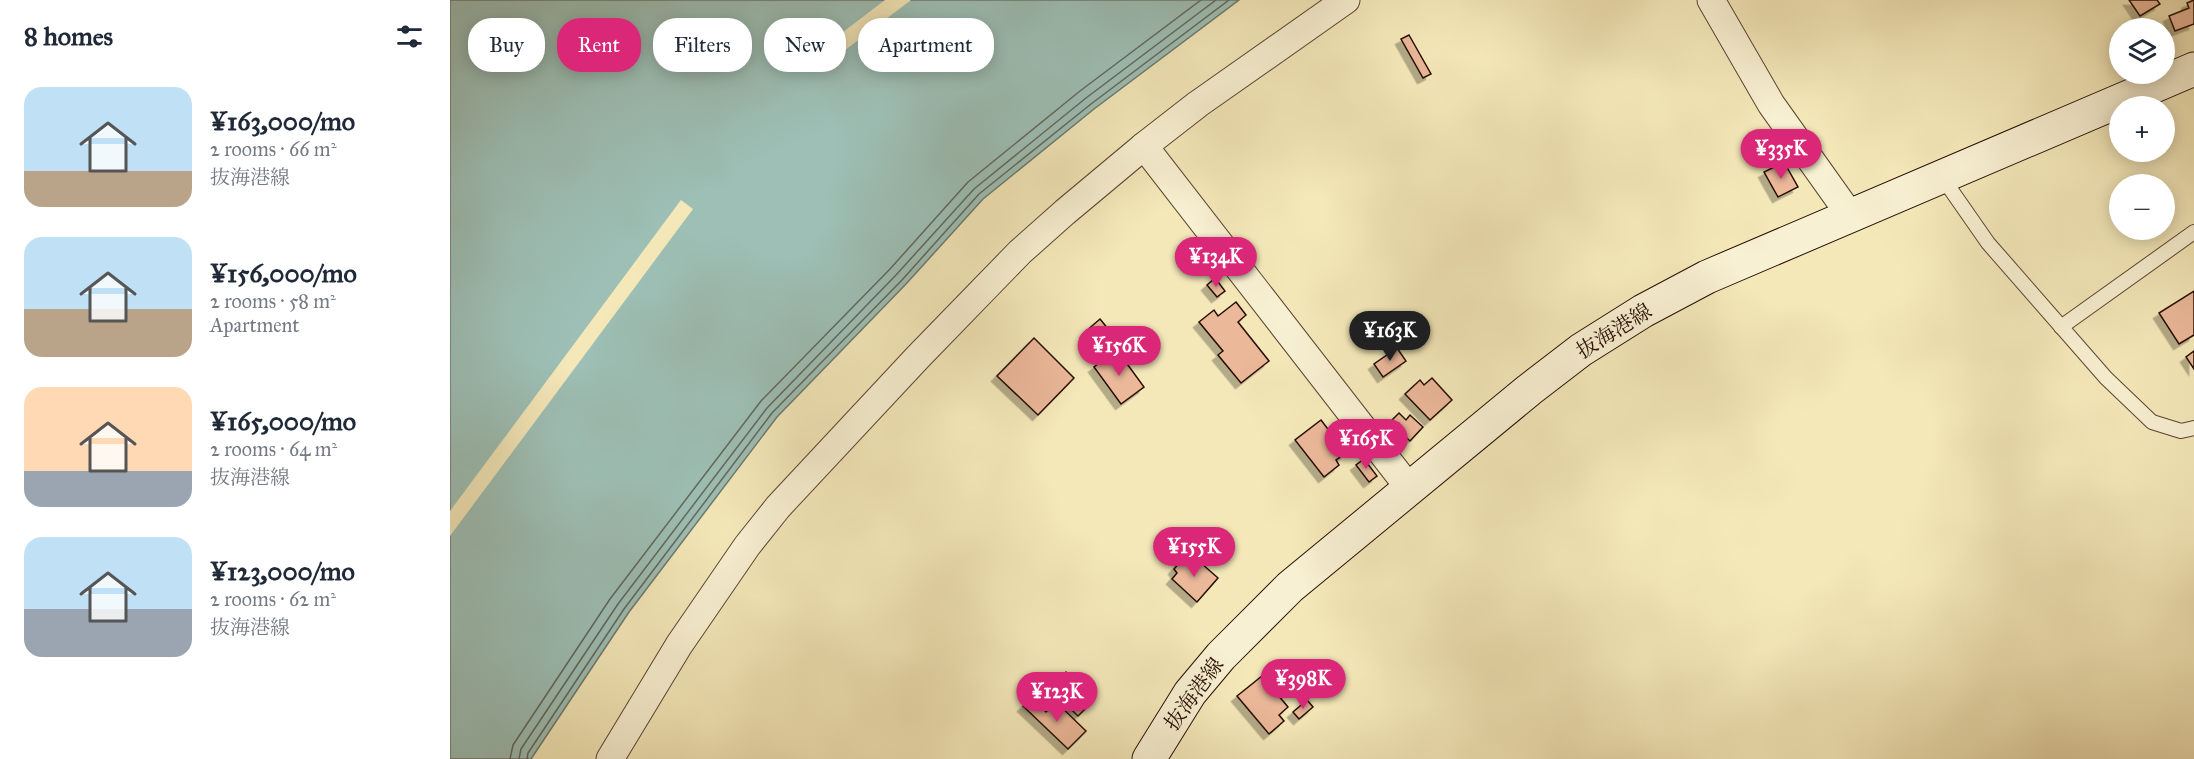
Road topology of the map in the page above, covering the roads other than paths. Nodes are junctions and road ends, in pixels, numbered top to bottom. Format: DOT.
graph roads {
  1 [pos="1346,0"];
  2 [pos="1711,0"];
  3 [pos="2194,69"];
  4 [pos="1144,146"];
  5 [pos="1942,177"];
  6 [pos="1850,215"];
  7 [pos="2194,232"];
  8 [pos="2061,327"];
  9 [pos="2194,428"];
  10 [pos="1410,489"];
  11 [pos="610,759"];
  12 [pos="1149,759"];
  1 -- 4 [label="street"];
  2 -- 6 [label="street"];
  3 -- 5 [label="main road, 抜海港線"];
  4 -- 10 [label="street"];
  4 -- 11 [label="street"];
  5 -- 6 [label="main road, 抜海港線"];
  5 -- 8 [label="lane"];
  6 -- 10 [label="main road, 抜海港線"];
  7 -- 8 [label="lane"];
  8 -- 9 [label="lane"];
  10 -- 12 [label="main road, 抜海港線"];
}
